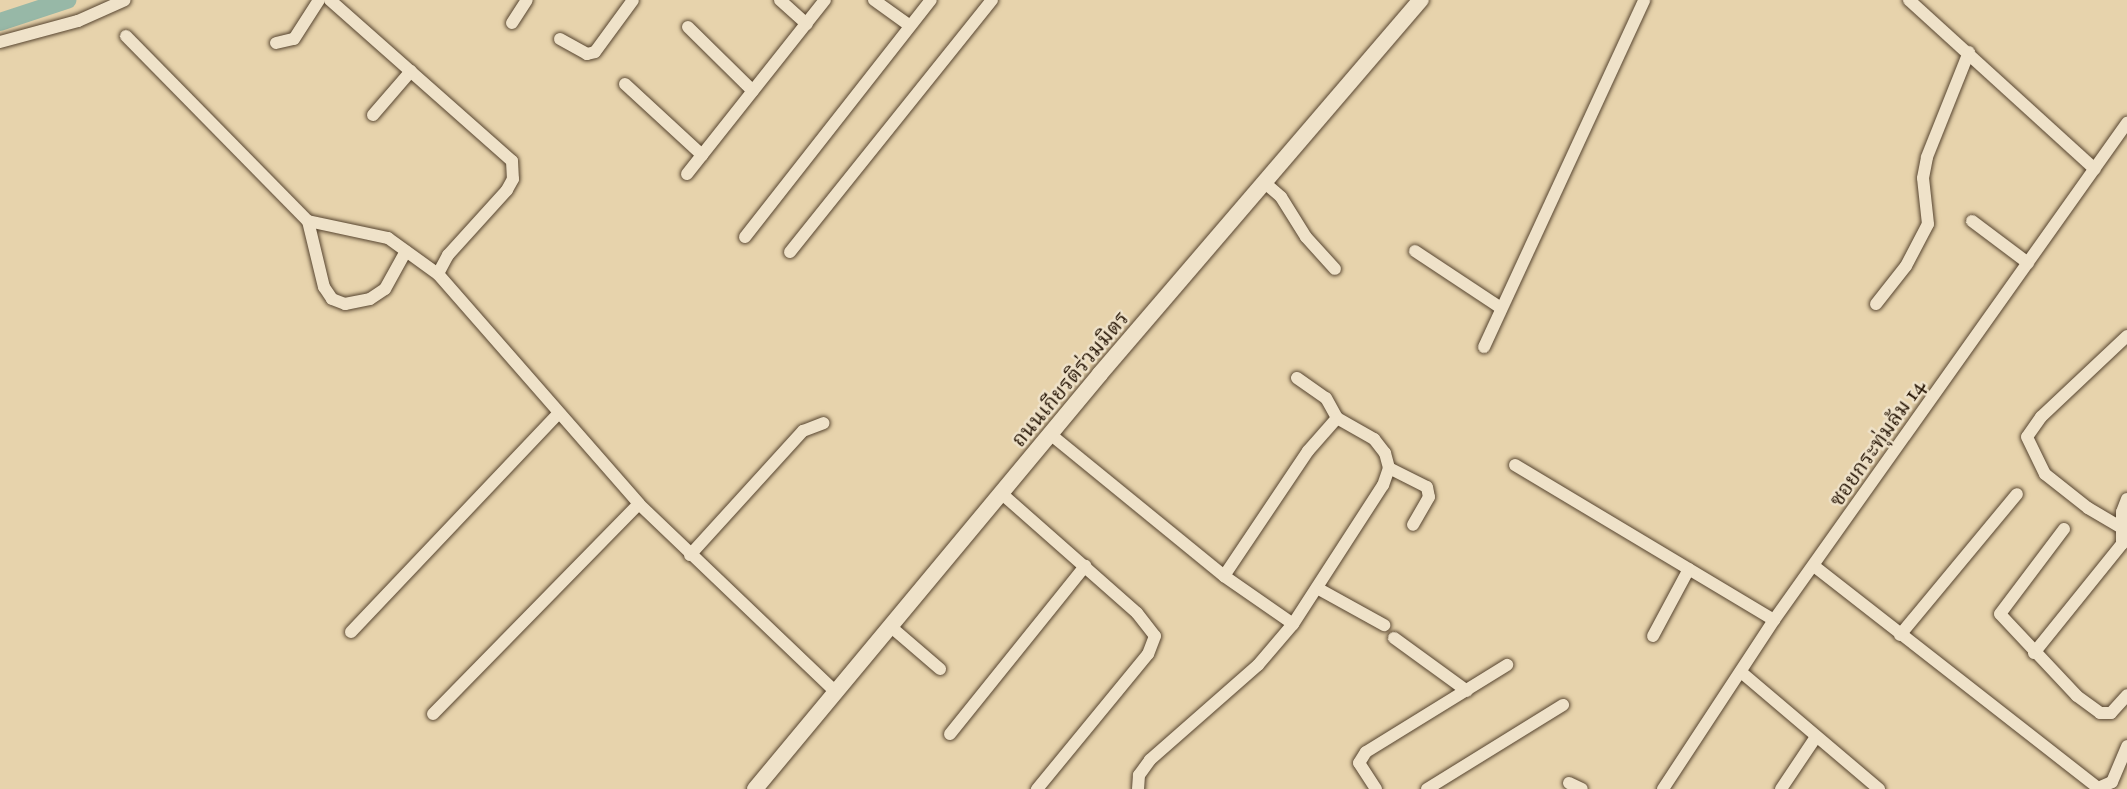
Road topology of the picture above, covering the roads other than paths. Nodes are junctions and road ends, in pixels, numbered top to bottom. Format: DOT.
graph roads {
  1 [pos="125,0"];
  2 [pos="320,0"];
  3 [pos="330,0"];
  4 [pos="527,0"];
  5 [pos="633,0"];
  6 [pos="780,0"];
  7 [pos="825,0"];
  8 [pos="874,0"];
  9 [pos="931,0"];
  10 [pos="992,0"];
  11 [pos="1422,0"];
  12 [pos="1644,0"];
  13 [pos="1909,0"];
  14 [pos="512,23"];
  15 [pos="807,24"];
  16 [pos="910,26"];
  17 [pos="688,27"];
  18 [pos="126,36"];
  19 [pos="560,39"];
  20 [pos="0,42"];
  21 [pos="276,43"];
  22 [pos="1969,52"];
  23 [pos="411,71"];
  24 [pos="625,83"];
  25 [pos="753,91"];
  26 [pos="373,115"];
  27 [pos="2127,123"];
  28 [pos="702,155"];
  29 [pos="2095,169"];
  30 [pos="687,174"];
  31 [pos="1265,183"];
  32 [pos="308,221"];
  33 [pos="1972,221"];
  34 [pos="745,237"];
  35 [pos="406,251"];
  36 [pos="1415,251"];
  37 [pos="790,252"];
  38 [pos="2028,263"];
  39 [pos="1335,269"];
  40 [pos="438,274"];
  41 [pos="1876,304"];
  42 [pos="1501,308"];
  43 [pos="2127,336"];
  44 [pos="1484,347"];
  45 [pos="1297,378"];
  46 [pos="557,415"];
  47 [pos="1337,418"];
  48 [pos="824,423"];
  49 [pos="1050,433"];
  50 [pos="1514,465"];
  51 [pos="1389,468"];
  52 [pos="1001,493"];
  53 [pos="2017,494"];
  54 [pos="2127,499"];
  55 [pos="639,504"];
  56 [pos="1413,525"];
  57 [pos="2064,529"];
  58 [pos="2126,531"];
  59 [pos="690,555"];
  60 [pos="1085,566"];
  61 [pos="1814,566"];
  62 [pos="1689,569"];
  63 [pos="1224,576"];
  64 [pos="1317,588"];
  65 [pos="1774,620"];
  66 [pos="1293,624"];
  67 [pos="1384,625"];
  68 [pos="890,626"];
  69 [pos="351,632"];
  70 [pos="1900,635"];
  71 [pos="1653,636"];
  72 [pos="1394,638"];
  73 [pos="2034,653"];
  74 [pos="1507,665"];
  75 [pos="940,669"];
  76 [pos="1741,672"];
  77 [pos="1467,691"];
  78 [pos="836,692"];
  79 [pos="2127,695"];
  80 [pos="1563,705"];
  81 [pos="433,713"];
  82 [pos="950,734"];
  83 [pos="1816,737"];
  84 [pos="2127,746"];
  85 [pos="1569,783"];
  86 [pos="755,789"];
  87 [pos="1037,789"];
  88 [pos="1138,789"];
  89 [pos="1376,789"];
  90 [pos="1427,789"];
  91 [pos="1582,789"];
  92 [pos="1663,789"];
  93 [pos="1781,789"];
  94 [pos="1879,789"];
  1 -- 20 [label="street"];
  2 -- 21 [label="street"];
  3 -- 23 [label="street"];
  4 -- 14 [label="street"];
  5 -- 19 [label="street"];
  6 -- 15 [label="street"];
  7 -- 15 [label="street"];
  8 -- 16 [label="street"];
  9 -- 16 [label="street"];
  10 -- 37 [label="street"];
  11 -- 31 [label="street, ถนนเกียรติร่วมมิตร"];
  12 -- 42 [label="street"];
  13 -- 22 [label="street"];
  15 -- 25 [label="street"];
  16 -- 34 [label="street"];
  17 -- 25 [label="street"];
  18 -- 32 [label="street"];
  22 -- 29 [label="street"];
  22 -- 41 [label="street"];
  23 -- 26 [label="street"];
  23 -- 40 [label="street"];
  24 -- 28 [label="street"];
  25 -- 28 [label="street"];
  27 -- 29 [label="street, ซอยกระทุ่มล้ม 14"];
  28 -- 30 [label="street"];
  29 -- 38 [label="street, ซอยกระทุ่มล้ม 14"];
  31 -- 39 [label="street"];
  31 -- 49 [label="street, ถนนเกียรติร่วมมิตร"];
  32 -- 35 [label="street"];
  32 -- 35 [label="street"];
  33 -- 38 [label="street"];
  35 -- 40 [label="street"];
  36 -- 42 [label="street"];
  38 -- 61 [label="street, ซอยกระทุ่มล้ม 14"];
  40 -- 46 [label="street"];
  42 -- 44 [label="street"];
  43 -- 58 [label="street"];
  45 -- 47 [label="street"];
  46 -- 55 [label="street"];
  46 -- 69 [label="street"];
  47 -- 51 [label="street"];
  47 -- 63 [label="street"];
  48 -- 59 [label="street"];
  49 -- 52 [label="street, ถนนเกียรติร่วมมิตร"];
  49 -- 63 [label="street"];
  50 -- 62 [label="street"];
  51 -- 56 [label="street"];
  51 -- 64 [label="street"];
  52 -- 60 [label="street"];
  52 -- 68 [label="street, ถนนเกียรติร่วมมิตร"];
  53 -- 70 [label="street"];
  54 -- 58 [label="street"];
  55 -- 59 [label="street"];
  55 -- 81 [label="street"];
  57 -- 73 [label="street"];
  58 -- 73 [label="street"];
  59 -- 78 [label="street"];
  60 -- 82 [label="street"];
  60 -- 87 [label="street"];
  61 -- 65 [label="street, ซอยกระทุ่มล้ม 14"];
  61 -- 70 [label="street"];
  62 -- 65 [label="street"];
  62 -- 71 [label="street"];
  63 -- 66 [label="street"];
  64 -- 66 [label="street"];
  64 -- 67 [label="street"];
  65 -- 76 [label="street, ซอยกระทุ่มล้ม 14"];
  66 -- 88 [label="street"];
  68 -- 75 [label="street"];
  68 -- 78 [label="street, ถนนเกียรติร่วมมิตร"];
  70 -- 84 [label="street"];
  72 -- 77 [label="street"];
  73 -- 79 [label="street"];
  74 -- 77 [label="street"];
  76 -- 83 [label="street"];
  76 -- 92 [label="street, ซอยกระทุ่มล้ม 14"];
  77 -- 89 [label="street"];
  78 -- 86 [label="street, ถนนเกียรติร่วมมิตร"];
  80 -- 90 [label="street"];
  83 -- 93 [label="street"];
  83 -- 94 [label="street"];
  85 -- 91 [label="street"];
}
